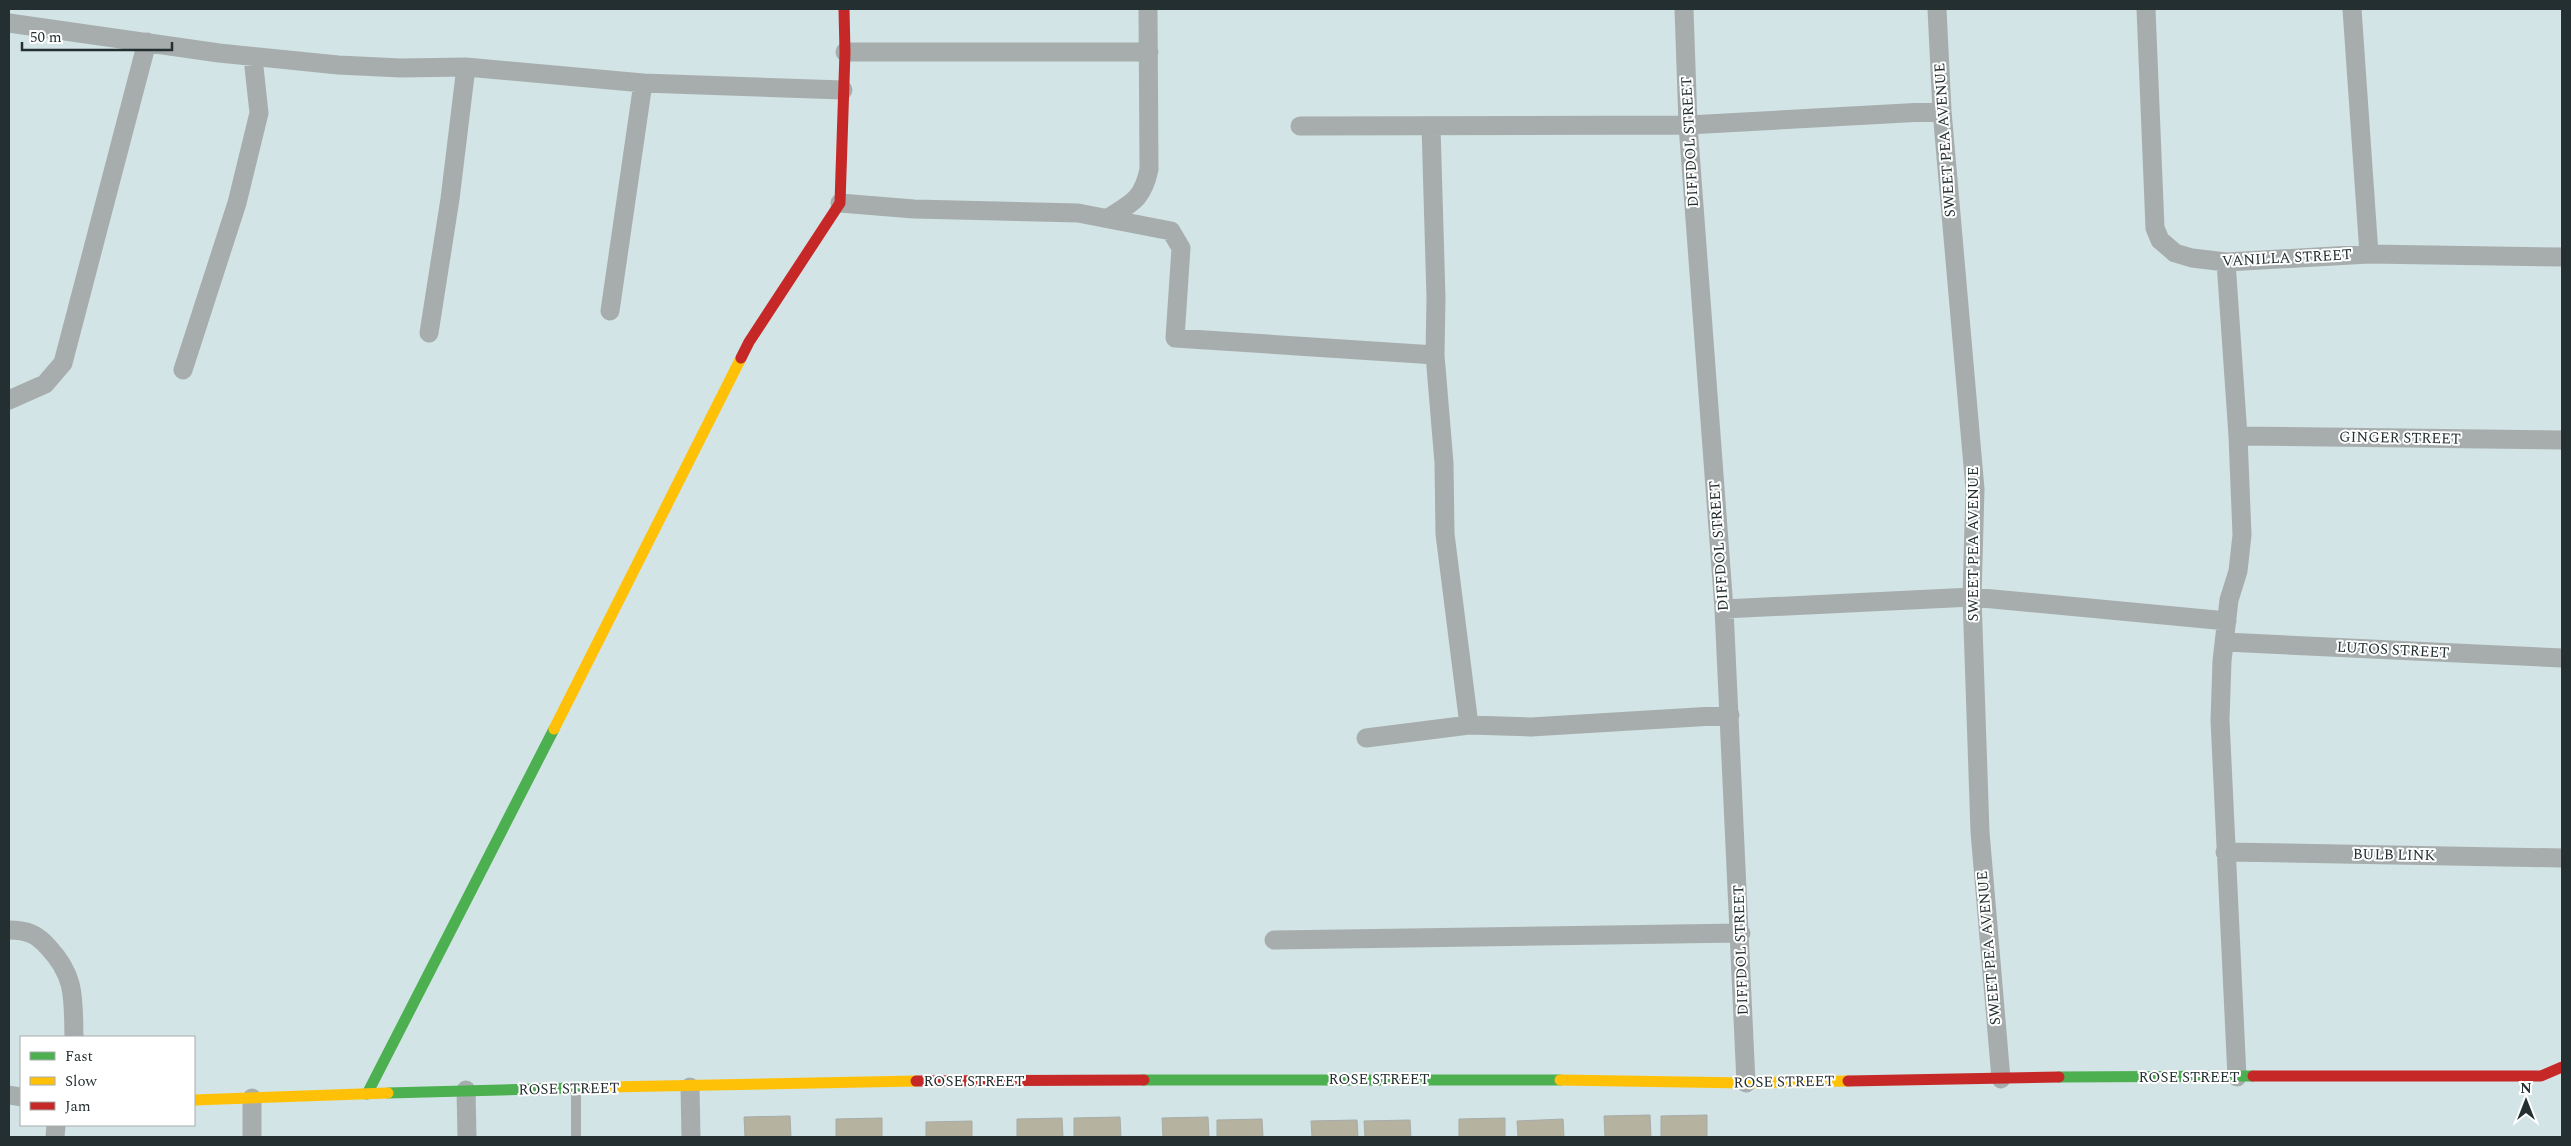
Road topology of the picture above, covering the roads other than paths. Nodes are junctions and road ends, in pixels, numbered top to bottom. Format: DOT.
graph roads {
  1 [pos="844,9"];
  2 [pos="1148,9"];
  3 [pos="1684,9"];
  4 [pos="1937,9"];
  5 [pos="2146,9"];
  6 [pos="2352,9"];
  7 [pos="9,23"];
  8 [pos="147,42"];
  9 [pos="845,52"];
  10 [pos="1149,52"];
  11 [pos="253,58"];
  12 [pos="466,67"];
  13 [pos="643,83"];
  14 [pos="843,90"];
  15 [pos="1942,111"];
  16 [pos="1688,125"];
  17 [pos="1300,126"];
  18 [pos="1431,126"];
  19 [pos="840,203"];
  20 [pos="1108,218"];
  21 [pos="2369,254"];
  22 [pos="2562,257"];
  23 [pos="2226,262"];
  24 [pos="610,311"];
  25 [pos="429,333"];
  26 [pos="1435,355"];
  27 [pos="183,370"];
  28 [pos="9,400"];
  29 [pos="2238,436"];
  30 [pos="2562,440"];
  31 [pos="1972,597"];
  32 [pos="1724,609"];
  33 [pos="2227,620"];
  34 [pos="2225,642"];
  35 [pos="2562,658"];
  36 [pos="1730,715"];
  37 [pos="1469,725"];
  38 [pos="1366,738"];
  39 [pos="2225,852"];
  40 [pos="2562,858"];
  41 [pos="9,930"];
  42 [pos="1741,933"];
  43 [pos="1274,940"];
  44 [pos="74,1036"];
  45 [pos="2562,1068"];
  46 [pos="2237,1077"];
  47 [pos="2001,1079"];
  48 [pos="1746,1084"];
  49 [pos="690,1087"];
  50 [pos="576,1088"];
  51 [pos="466,1090"];
  52 [pos="367,1094"];
  53 [pos="252,1098"];
  54 [pos="195,1100"];
  55 [pos="252,1137"];
  56 [pos="467,1137"];
  57 [pos="576,1137"];
  58 [pos="691,1137"];
  1 -- 9 [label="street"];
  2 -- 10 [label="street"];
  3 -- 16 [label="street, DIFFDOL STREET"];
  4 -- 15 [label="street, SWEET PEA AVENUE"];
  5 -- 23 [label="street, VANILLA STREET"];
  6 -- 21 [label="street"];
  7 -- 8 [label="street"];
  8 -- 11 [label="street"];
  8 -- 28 [label="street"];
  9 -- 10 [label="street"];
  9 -- 14 [label="street"];
  10 -- 20 [label="street"];
  11 -- 12 [label="street"];
  11 -- 27 [label="street"];
  12 -- 13 [label="street"];
  12 -- 25 [label="street"];
  13 -- 14 [label="street"];
  13 -- 24 [label="street"];
  14 -- 19 [label="street"];
  15 -- 16 [label="street"];
  15 -- 31 [label="street, SWEET PEA AVENUE"];
  16 -- 18 [label="street"];
  16 -- 32 [label="street, DIFFDOL STREET"];
  17 -- 18 [label="street"];
  18 -- 26 [label="street"];
  19 -- 20 [label="street"];
  19 -- 52 [label="street"];
  20 -- 26 [label="street"];
  21 -- 22 [label="street, VANILLA STREET"];
  21 -- 23 [label="street, VANILLA STREET"];
  23 -- 29 [label="street"];
  26 -- 37 [label="street"];
  29 -- 30 [label="street, GINGER STREET"];
  29 -- 33 [label="street"];
  31 -- 32 [label="street"];
  31 -- 33 [label="street"];
  31 -- 47 [label="street, SWEET PEA AVENUE"];
  32 -- 36 [label="street, DIFFDOL STREET"];
  33 -- 34 [label="street"];
  34 -- 35 [label="street, LUTOS STREET"];
  34 -- 39 [label="street"];
  36 -- 37 [label="street"];
  36 -- 42 [label="street, DIFFDOL STREET"];
  37 -- 38 [label="street"];
  39 -- 40 [label="street, BULB LINK"];
  39 -- 46 [label="street"];
  41 -- 44 [label="street"];
  42 -- 43 [label="street"];
  42 -- 48 [label="street, DIFFDOL STREET"];
  45 -- 46 [label="street, ROSE STREET"];
  46 -- 47 [label="street, ROSE STREET"];
  47 -- 48 [label="street, ROSE STREET"];
  48 -- 49 [label="street, ROSE STREET"];
  49 -- 50 [label="street, ROSE STREET"];
  49 -- 58 [label="street"];
  50 -- 51 [label="street, ROSE STREET"];
  50 -- 57 [label="lane"];
  51 -- 52 [label="street, ROSE STREET"];
  51 -- 56 [label="street"];
  52 -- 53 [label="street, ROSE STREET"];
  53 -- 54 [label="street, ROSE STREET"];
  53 -- 55 [label="street"];
}
